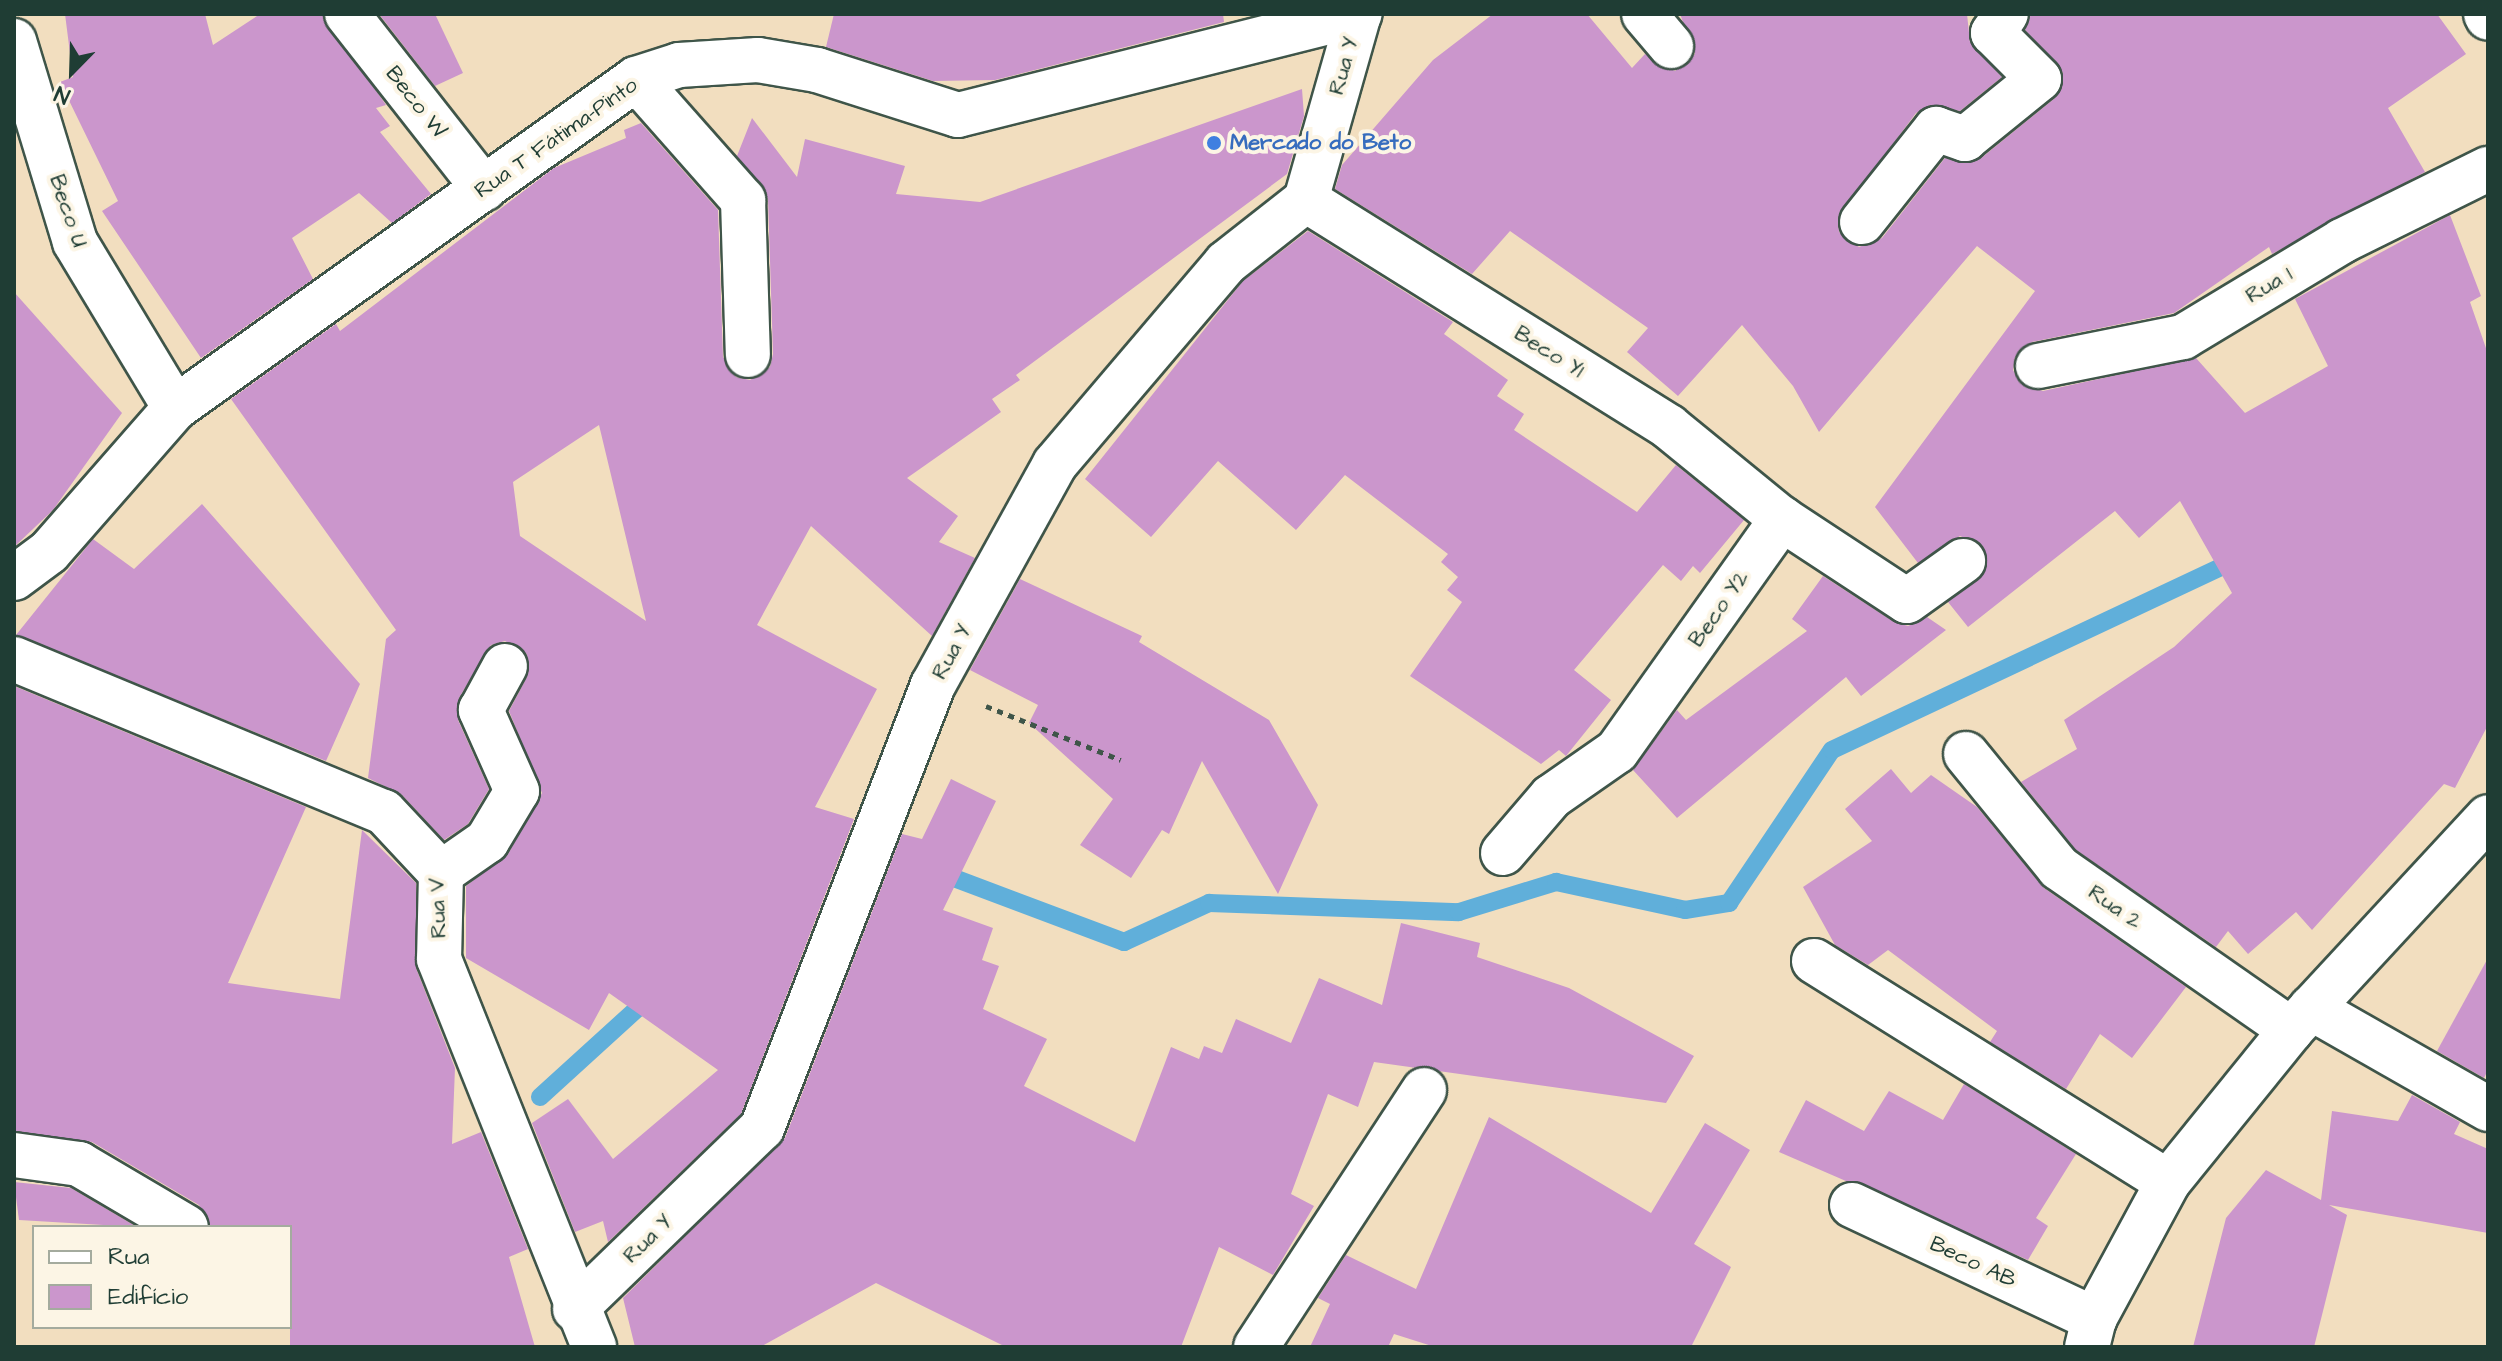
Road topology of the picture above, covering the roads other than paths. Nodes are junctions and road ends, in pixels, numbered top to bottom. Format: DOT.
graph roads {
  1 [pos="347,14"];
  2 [pos="1359,14"];
  3 [pos="2006,14"];
  4 [pos="14,41"];
  5 [pos="636,79"];
  6 [pos="2488,169"];
  7 [pos="484,189"];
  8 [pos="1306,200"];
  9 [pos="1862,222"];
  10 [pos="748,355"];
  11 [pos="2038,366"];
  12 [pos="175,408"];
  13 [pos="1782,519"];
  14 [pos="1963,561"];
  15 [pos="14,578"];
  16 [pos="14,659"];
  17 [pos="505,666"];
  18 [pos="1966,754"];
  19 [pos="2488,817"];
  20 [pos="1503,853"];
  21 [pos="441,873"];
  22 [pos="1814,961"];
  23 [pos="2301,1019"];
  24 [pos="1424,1090"];
  25 [pos="2488,1109"];
  26 [pos="14,1155"];
  27 [pos="2168,1182"];
  28 [pos="1852,1205"];
  29 [pos="183,1225"];
  30 [pos="584,1328"];
  31 [pos="2091,1333"];
  32 [pos="1256,1347"];
  1 -- 7 [label="street, Beco W"];
  2 -- 5 [label="street, Rua T Fátima-Pinto"];
  2 -- 8 [label="street, Rua Y"];
  3 -- 9 [label="street"];
  4 -- 12 [label="street, Beco U"];
  5 -- 7 [label="street, Rua T Fátima-Pinto"];
  5 -- 10 [label="street"];
  6 -- 11 [label="street, Rua 1"];
  7 -- 12 [label="street, Rua T Fátima-Pinto"];
  8 -- 13 [label="street, Beco Y1"];
  8 -- 30 [label="street, Rua Y"];
  12 -- 15 [label="street, Rua T Fátima-Pinto"];
  13 -- 14 [label="street"];
  13 -- 20 [label="street, Beco Y2"];
  16 -- 21 [label="street, Rua V"];
  17 -- 21 [label="street"];
  18 -- 23 [label="street, Rua 2"];
  19 -- 23 [label="street"];
  21 -- 30 [label="street, Rua V"];
  22 -- 27 [label="street"];
  23 -- 25 [label="street, Rua 2"];
  23 -- 27 [label="street"];
  24 -- 32 [label="street"];
  26 -- 29 [label="street"];
  27 -- 31 [label="street"];
  28 -- 31 [label="street, Beco AB"];
}
